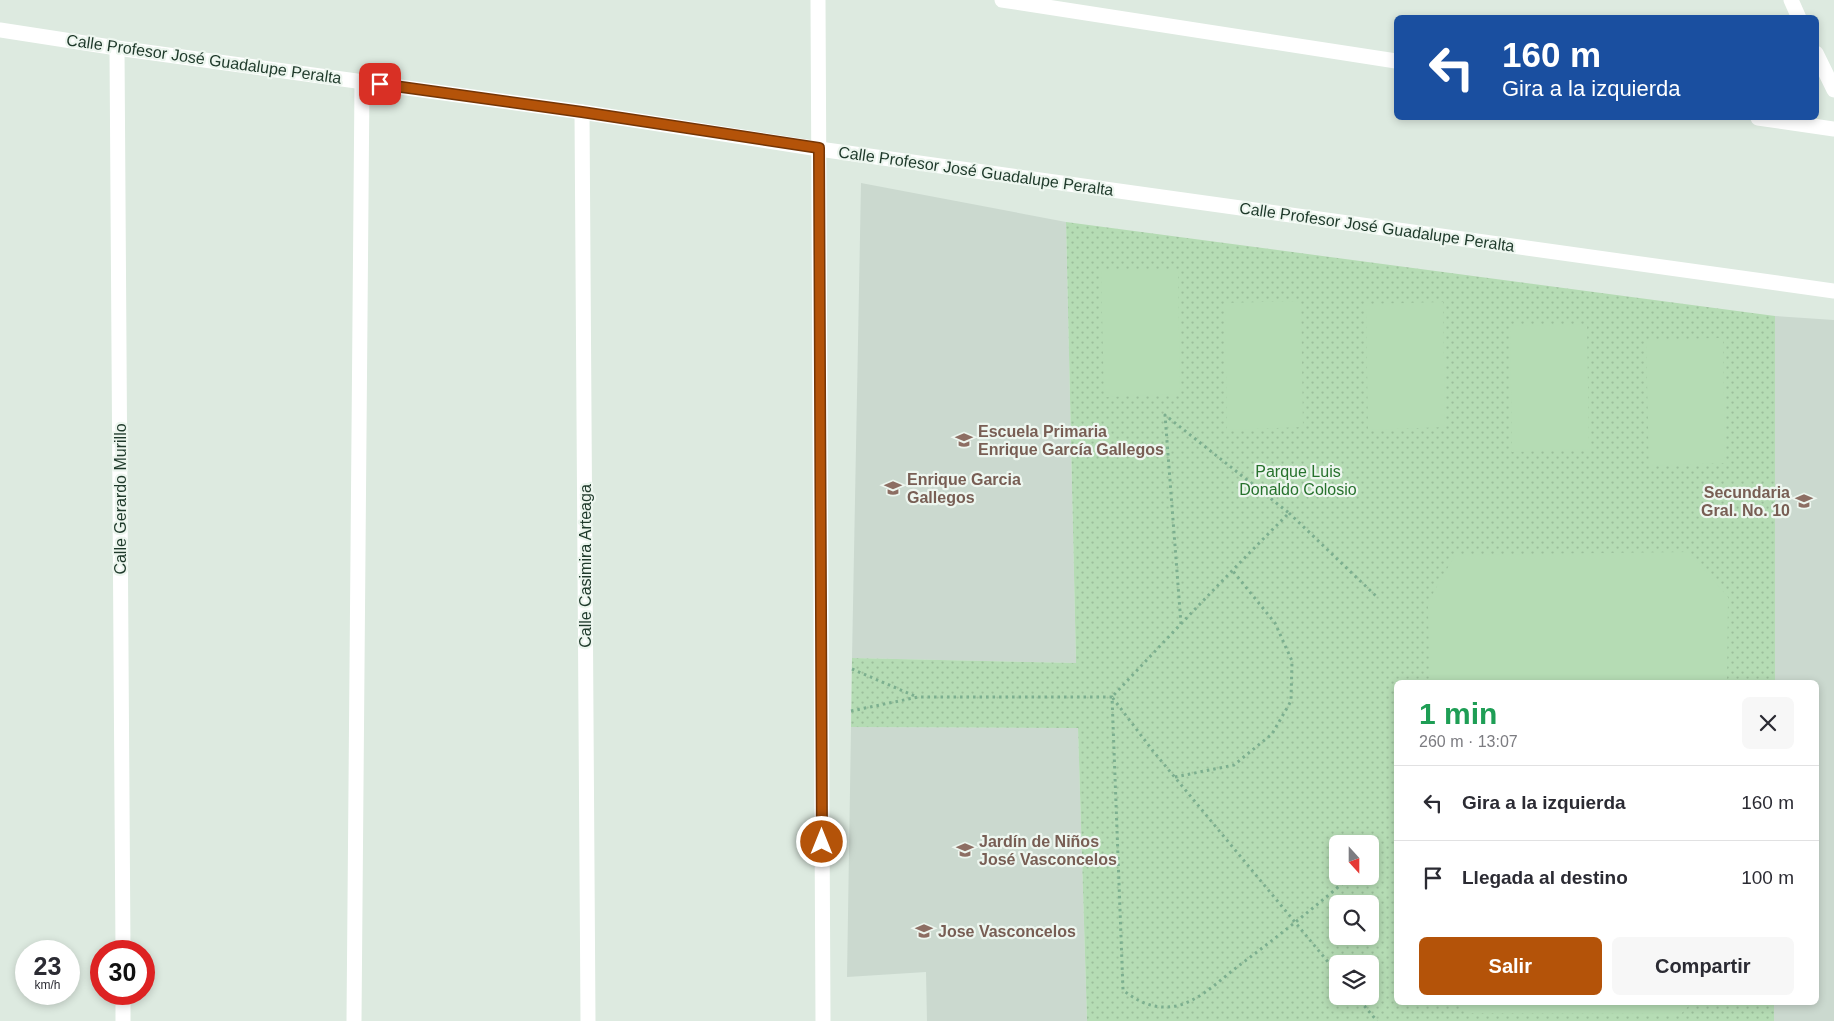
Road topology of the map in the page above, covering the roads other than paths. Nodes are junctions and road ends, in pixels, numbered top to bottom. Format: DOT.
graph roads {
  1 [pos="818,0"];
  2 [pos="1002,0"];
  3 [pos="1791,0"];
  4 [pos="1798,15"];
  5 [pos="0,30"];
  6 [pos="117,48"];
  7 [pos="1819,59"];
  8 [pos="1394,61"];
  9 [pos="362,82"];
  10 [pos="1834,90"];
  11 [pos="582,112"];
  12 [pos="1772,120"];
  13 [pos="1834,129"];
  14 [pos="819,148"];
  15 [pos="1834,291"];
  16 [pos="123,940"];
  17 [pos="123,1005"];
  18 [pos="124,1021"];
  19 [pos="354,1021"];
  20 [pos="588,1021"];
  21 [pos="823,1021"];
  1 -- 14 [label="street"];
  2 -- 8 [label="street"];
  3 -- 4 [label="street"];
  5 -- 6 [label="street, Calle Profesor José Guadalupe Peralta"];
  6 -- 9 [label="street, Calle Profesor José Guadalupe Peralta"];
  6 -- 16 [label="street, Calle Gerardo Murillo"];
  7 -- 10 [label="street"];
  9 -- 11 [label="street, Calle Profesor José Guadalupe Peralta"];
  9 -- 19 [label="street"];
  11 -- 14 [label="street, Calle Profesor José Guadalupe Peralta"];
  11 -- 20 [label="street, Calle Casimira Arteaga"];
  12 -- 13 [label="street"];
  14 -- 15 [label="street, Calle Profesor José Guadalupe Peralta"];
  14 -- 21 [label="street"];
  17 -- 18 [label="street"];
}
